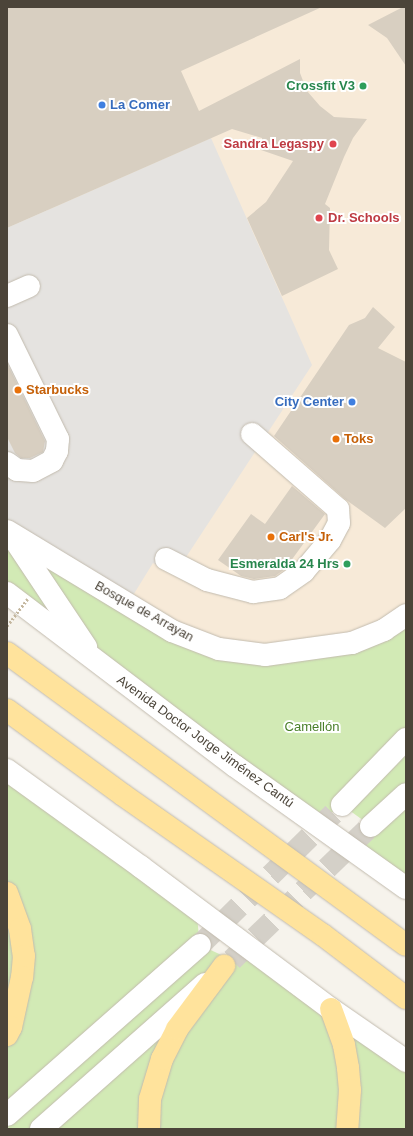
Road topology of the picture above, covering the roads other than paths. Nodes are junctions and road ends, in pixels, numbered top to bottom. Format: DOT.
graph roads {
  1 [pos="29,286"];
  2 [pos="7,296"];
  3 [pos="7,334"];
  4 [pos="252,434"];
  5 [pos="7,463"];
  6 [pos="8,531"];
  7 [pos="166,558"];
  8 [pos="17,596"];
  9 [pos="406,615"];
  10 [pos="7,653"];
  11 [pos="97,662"];
  12 [pos="7,710"];
  13 [pos="406,738"];
  14 [pos="7,770"];
  15 [pos="406,794"];
  16 [pos="342,805"];
  17 [pos="371,826"];
  18 [pos="406,888"];
  19 [pos="7,893"];
  20 [pos="200,945"];
  21 [pos="406,945"];
  22 [pos="228,963"];
  23 [pos="406,998"];
  24 [pos="331,1009"];
  25 [pos="7,1035"];
  26 [pos="406,1061"];
  27 [pos="7,1115"];
  28 [pos="41,1129"];
  29 [pos="149,1129"];
  30 [pos="347,1129"];
  1 -- 2 [label="street"];
  3 -- 5 [label="street"];
  4 -- 7 [label="street"];
  6 -- 9 [label="street, Bosque de Arrayan"];
  6 -- 11 [label="street"];
  8 -- 11 [label="street, Avenida Doctor Jorge Jiménez Cantú"];
  10 -- 21 [label="main road"];
  11 -- 18 [label="street, Avenida Doctor Jorge Jiménez Cantú"];
  12 -- 23 [label="main road"];
  13 -- 16 [label="street"];
  14 -- 24 [label="street"];
  15 -- 17 [label="street"];
  19 -- 25 [label="main road"];
  20 -- 27 [label="street"];
  22 -- 28 [label="street"];
  22 -- 29 [label="main road"];
  24 -- 26 [label="street"];
  24 -- 30 [label="main road"];
}
